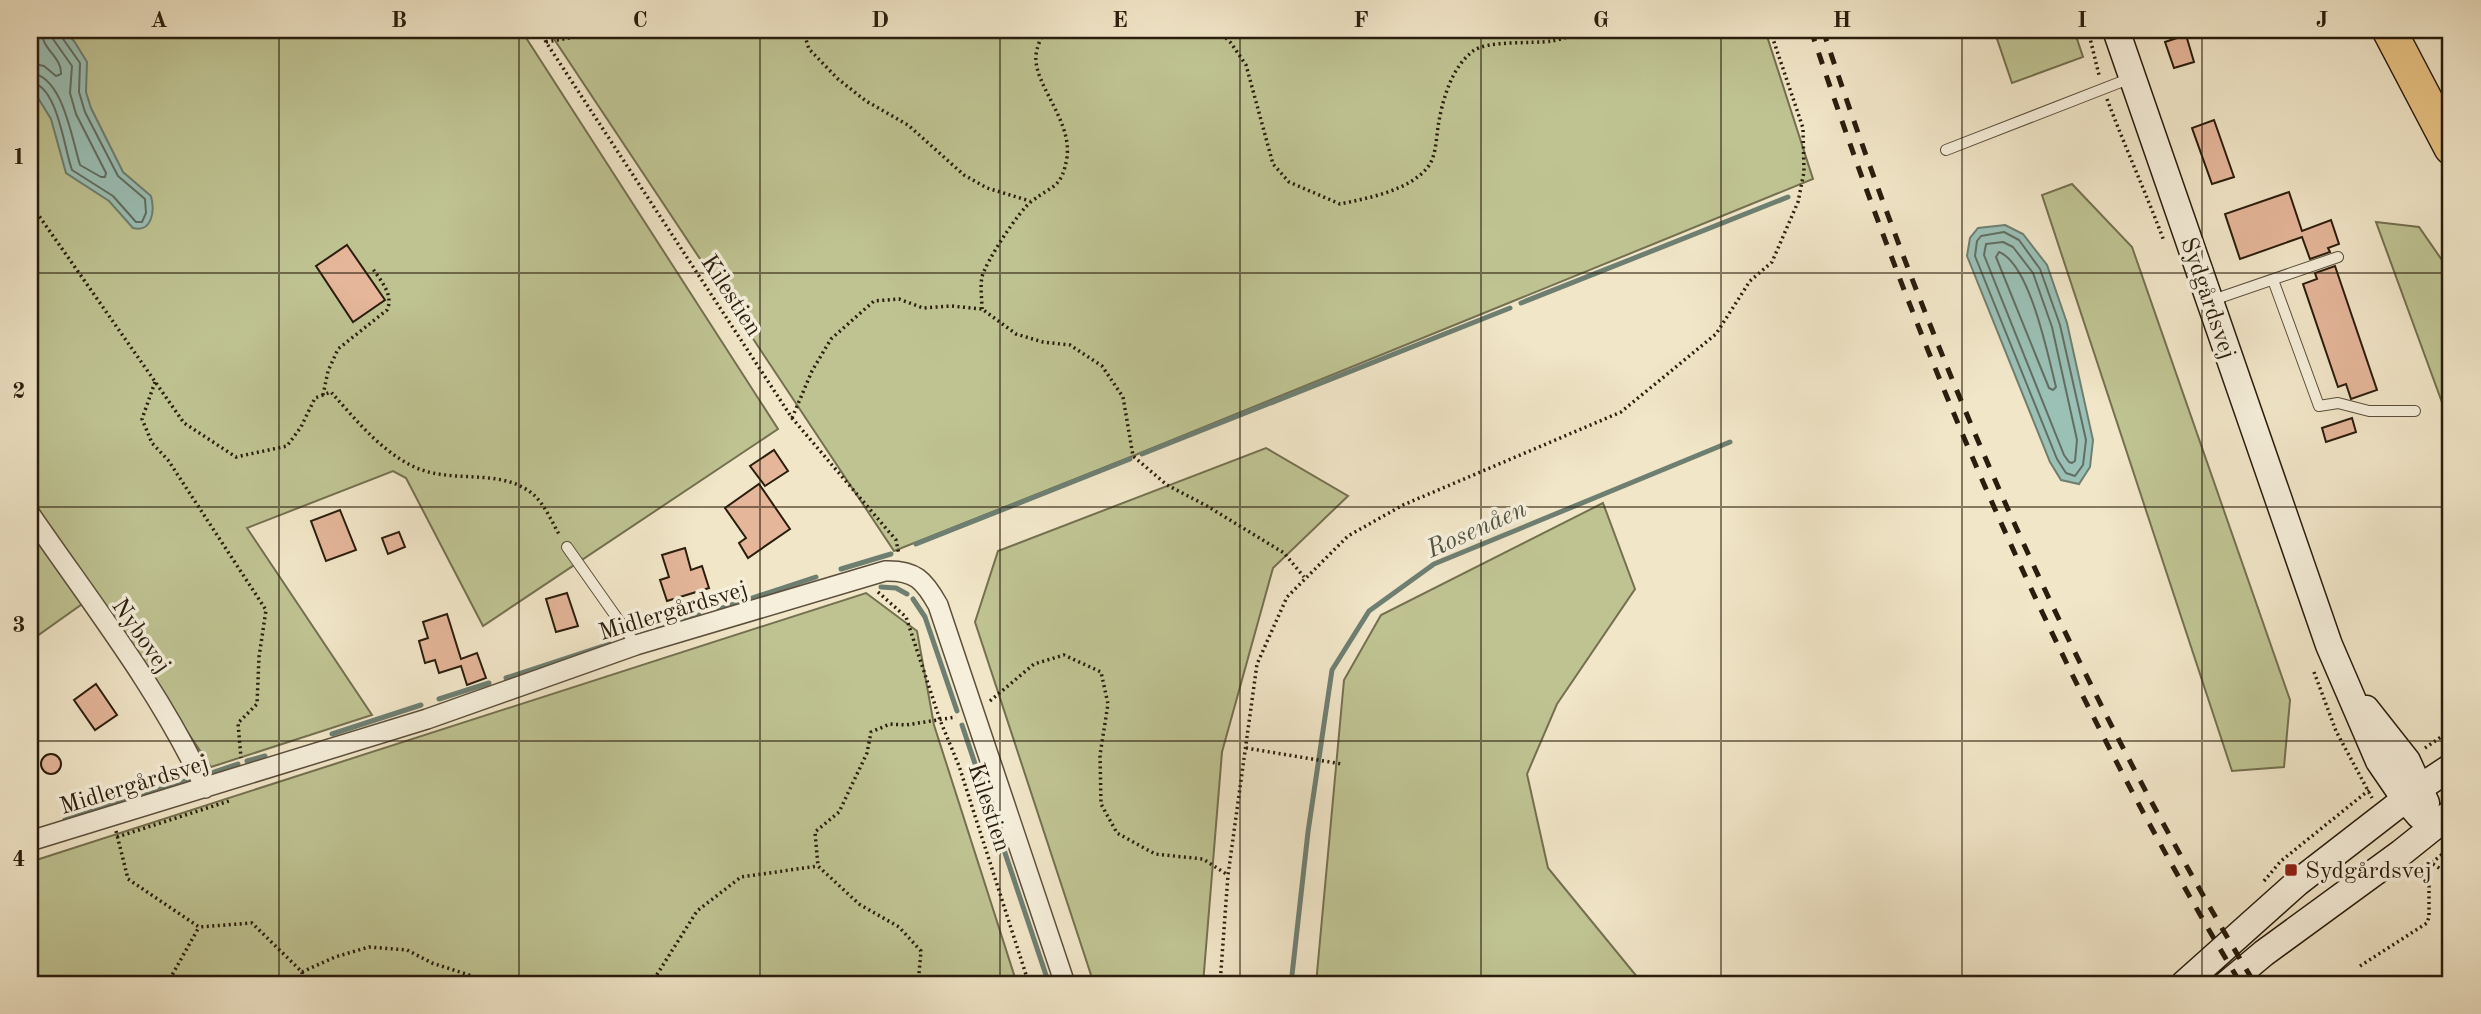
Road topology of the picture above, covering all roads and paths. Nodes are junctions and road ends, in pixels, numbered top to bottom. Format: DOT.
graph roads {
  1 [pos="541,30"];
  2 [pos="600,30"];
  3 [pos="803,30"];
  4 [pos="1045,30"];
  5 [pos="1218,30"];
  6 [pos="1587,30"];
  7 [pos="1770,30"];
  8 [pos="2088,30"];
  9 [pos="2116,30"];
  10 [pos="2389,30"];
  11 [pos="546,42"];
  12 [pos="2132,78"];
  13 [pos="2103,89"];
  14 [pos="2451,148"];
  15 [pos="1946,150"];
  16 [pos="1030,201"];
  17 [pos="30,204"];
  18 [pos="2165,246"];
  19 [pos="2338,257"];
  20 [pos="373,269"];
  21 [pos="2273,280"];
  22 [pos="2210,301"];
  23 [pos="982,309"];
  24 [pos="155,382"];
  25 [pos="323,395"];
  26 [pos="2415,411"];
  27 [pos="792,418"];
  28 [pos="30,514"];
  29 [pos="567,547"];
  30 [pos="902,570"];
  31 [pos="863,578"];
  32 [pos="1304,578"];
  33 [pos="636,645"];
  34 [pos="2313,667"];
  35 [pos="2345,683"];
  36 [pos="976,714"];
  37 [pos="940,720"];
  38 [pos="2451,730"];
  39 [pos="1246,748"];
  40 [pos="2407,761"];
  41 [pos="1342,764"];
  42 [pos="2451,767"];
  43 [pos="243,776"];
  44 [pos="205,788"];
  45 [pos="2368,791"];
  46 [pos="2426,808"];
  47 [pos="111,815"];
  48 [pos="30,841"];
  49 [pos="2451,847"];
  50 [pos="2432,863"];
  51 [pos="818,866"];
  52 [pos="1228,875"];
  53 [pos="2451,876"];
  54 [pos="199,927"];
  55 [pos="2360,966"];
  56 [pos="302,972"];
  57 [pos="167,984"];
  58 [pos="303,984"];
  59 [pos="497,984"];
  60 [pos="651,984"];
  61 [pos="918,984"];
  62 [pos="1029,984"];
  63 [pos="1065,984"];
  64 [pos="1220,984"];
  65 [pos="2184,984"];
  66 [pos="2227,984"];
  1 -- 11 [label="path, Kilestien"];
  2 -- 11 [label="path"];
  3 -- 16 [label="path"];
  4 -- 16 [label="path"];
  5 -- 6 [label="path"];
  7 -- 32 [label="path"];
  8 -- 13 [label="path"];
  9 -- 12 [label="street, Sydgårdsvej"];
  10 -- 14 [label="highway"];
  11 -- 27 [label="path, Kilestien"];
  12 -- 13 [label="lane"];
  12 -- 22 [label="street, Sydgårdsvej"];
  13 -- 15 [label="lane"];
  13 -- 18 [label="path"];
  16 -- 23 [label="path"];
  17 -- 24 [label="path"];
  19 -- 21 [label="lane"];
  20 -- 25 [label="path"];
  21 -- 22 [label="lane"];
  21 -- 26 [label="lane"];
  22 -- 35 [label="street, Sydgårdsvej"];
  23 -- 27 [label="path"];
  23 -- 32 [label="path"];
  24 -- 25 [label="path"];
  24 -- 43 [label="path"];
  25 -- 29 [label="path"];
  27 -- 30 [label="path, Kilestien"];
  28 -- 44 [label="street, Nybovej"];
  29 -- 33 [label="lane"];
  30 -- 31 [label="street, Midlergårdsvej"];
  30 -- 36 [label="street"];
  31 -- 33 [label="street, Midlergårdsvej"];
  31 -- 37 [label="path, Kilestien"];
  32 -- 39 [label="path"];
  33 -- 43 [label="street, Midlergårdsvej"];
  34 -- 45 [label="path"];
  35 -- 40 [label="street, Sydgårdsvej"];
  35 -- 46 [label="street, Sydgårdsvej"];
  36 -- 37 [label="path"];
  36 -- 52 [label="path"];
  36 -- 63 [label="street"];
  37 -- 51 [label="path"];
  37 -- 62 [label="path, Kilestien"];
  38 -- 40 [label="path"];
  39 -- 41 [label="path"];
  39 -- 52 [label="path"];
  40 -- 46 [label="street, Sydgårdsvej"];
  42 -- 46 [label="street"];
  43 -- 44 [label="street, Midlergårdsvej"];
  44 -- 47 [label="street, Midlergårdsvej"];
  46 -- 65 [label="street"];
  46 -- 66 [label="street"];
  47 -- 48 [label="street, Midlergårdsvej"];
  47 -- 54 [label="path"];
  49 -- 50 [label="path"];
  50 -- 53 [label="path"];
  50 -- 55 [label="path"];
  51 -- 60 [label="path"];
  51 -- 61 [label="path"];
  52 -- 64 [label="path"];
  54 -- 56 [label="path"];
  54 -- 57 [label="path"];
  56 -- 58 [label="path"];
  56 -- 59 [label="path"];
}
